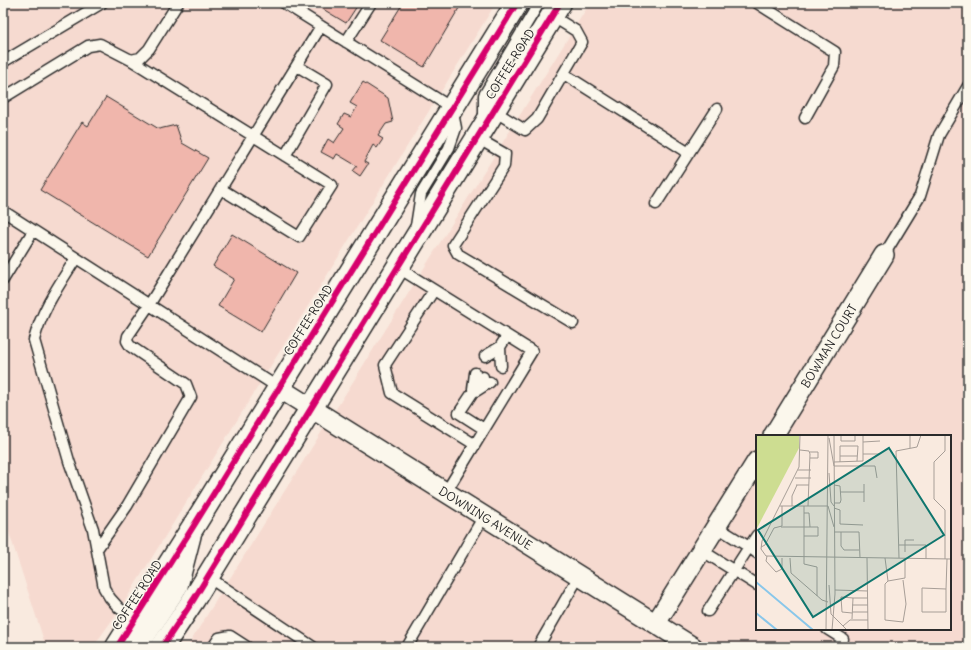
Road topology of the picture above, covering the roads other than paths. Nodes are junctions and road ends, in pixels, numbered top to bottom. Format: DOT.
graph roads {
  1 [pos="102,3"];
  2 [pos="178,3"];
  3 [pos="284,3"];
  4 [pos="371,3"];
  5 [pos="517,3"];
  6 [pos="757,3"];
  7 [pos="551,7"];
  8 [pos="321,26"];
  9 [pos="346,42"];
  10 [pos="131,60"];
  11 [pos="3,62"];
  12 [pos="297,66"];
  13 [pos="564,74"];
  14 [pos="968,86"];
  15 [pos="3,98"];
  16 [pos="452,108"];
  17 [pos="717,109"];
  18 [pos="805,118"];
  19 [pos="485,125"];
  20 [pos="254,136"];
  21 [pos="689,153"];
  22 [pos="285,156"];
  23 [pos="221,189"];
  24 [pos="656,204"];
  25 [pos="3,211"];
  26 [pos="33,230"];
  27 [pos="414,240"];
  28 [pos="884,255"];
  29 [pos="76,258"];
  30 [pos="397,267"];
  31 [pos="4,277"];
  32 [pos="434,290"];
  33 [pos="149,305"];
  34 [pos="572,323"];
  35 [pos="507,336"];
  36 [pos="500,348"];
  37 [pos="279,388"];
  38 [pos="472,393"];
  39 [pos="310,407"];
  40 [pos="484,429"];
  41 [pos="774,435"];
  42 [pos="474,444"];
  43 [pos="756,464"];
  44 [pos="446,492"];
  45 [pos="484,516"];
  46 [pos="193,527"];
  47 [pos="716,527"];
  48 [pos="756,539"];
  49 [pos="97,549"];
  50 [pos="701,550"];
  51 [pos="753,550"];
  52 [pos="734,571"];
  53 [pos="579,576"];
  54 [pos="208,577"];
  55 [pos="756,584"];
  56 [pos="708,612"];
  57 [pos="135,619"];
  58 [pos="656,623"];
  59 [pos="828,630"];
  60 [pos="687,645"];
  61 [pos="116,647"];
  62 [pos="138,647"];
  63 [pos="162,647"];
  64 [pos="213,647"];
  65 [pos="247,647"];
  66 [pos="313,647"];
  67 [pos="407,647"];
  68 [pos="538,647"];
  69 [pos="838,647"];
  1 -- 11 [label="lane"];
  2 -- 10 [label="lane"];
  3 -- 8 [label="lane"];
  4 -- 9 [label="lane"];
  5 -- 16 [label="main road, COFFEE ROAD"];
  6 -- 18 [label="lane"];
  7 -- 13 [label="lane"];
  7 -- 19 [label="main road, COFFEE ROAD"];
  8 -- 9 [label="lane"];
  8 -- 12 [label="lane"];
  9 -- 16 [label="lane"];
  10 -- 15 [label="lane"];
  10 -- 20 [label="lane"];
  12 -- 20 [label="lane"];
  12 -- 22 [label="lane"];
  13 -- 19 [label="lane"];
  13 -- 21 [label="lane"];
  14 -- 28 [label="lane"];
  16 -- 27 [label="lane"];
  16 -- 37 [label="main road, COFFEE ROAD"];
  17 -- 21 [label="lane"];
  19 -- 27 [label="main road, COFFEE ROAD"];
  19 -- 34 [label="lane"];
  20 -- 22 [label="lane"];
  20 -- 23 [label="lane"];
  21 -- 24 [label="lane"];
  22 -- 23 [label="lane"];
  23 -- 33 [label="lane"];
  25 -- 26 [label="lane"];
  26 -- 29 [label="lane"];
  26 -- 31 [label="lane"];
  27 -- 30 [label="main road, COFFEE ROAD"];
  28 -- 41 [label="street, BOWMAN COURT"];
  29 -- 33 [label="lane"];
  29 -- 49 [label="lane"];
  30 -- 32 [label="lane"];
  30 -- 39 [label="main road, COFFEE ROAD"];
  32 -- 35 [label="lane"];
  32 -- 42 [label="lane"];
  33 -- 37 [label="lane"];
  33 -- 49 [label="lane"];
  35 -- 36 [label="lane"];
  35 -- 40 [label="lane"];
  36 -- 36 [label="lane"];
  37 -- 39 [label="street, DOWNING AVENUE"];
  37 -- 46 [label="main road, COFFEE ROAD"];
  38 -- 38 [label="lane"];
  38 -- 40 [label="lane"];
  39 -- 44 [label="street, DOWNING AVENUE"];
  39 -- 54 [label="main road, COFFEE ROAD"];
  40 -- 42 [label="lane"];
  42 -- 44 [label="lane"];
  43 -- 47 [label="street"];
  44 -- 45 [label="street, DOWNING AVENUE"];
  45 -- 53 [label="street, DOWNING AVENUE"];
  45 -- 67 [label="lane"];
  46 -- 57 [label="main road, COFFEE ROAD"];
  46 -- 62 [label="street"];
  47 -- 50 [label="street"];
  47 -- 51 [label="lane"];
  48 -- 51 [label="lane"];
  49 -- 57 [label="lane"];
  50 -- 52 [label="lane"];
  50 -- 58 [label="street"];
  51 -- 52 [label="lane"];
  52 -- 55 [label="lane"];
  52 -- 56 [label="lane"];
  53 -- 58 [label="street, DOWNING AVENUE"];
  53 -- 68 [label="lane"];
  54 -- 63 [label="main road, COFFEE ROAD"];
  54 -- 66 [label="lane"];
  57 -- 61 [label="main road, COFFEE ROAD"];
  58 -- 60 [label="street, DOWNING AVENUE"];
  59 -- 69 [label="lane"];
  64 -- 65 [label="lane"];
}
